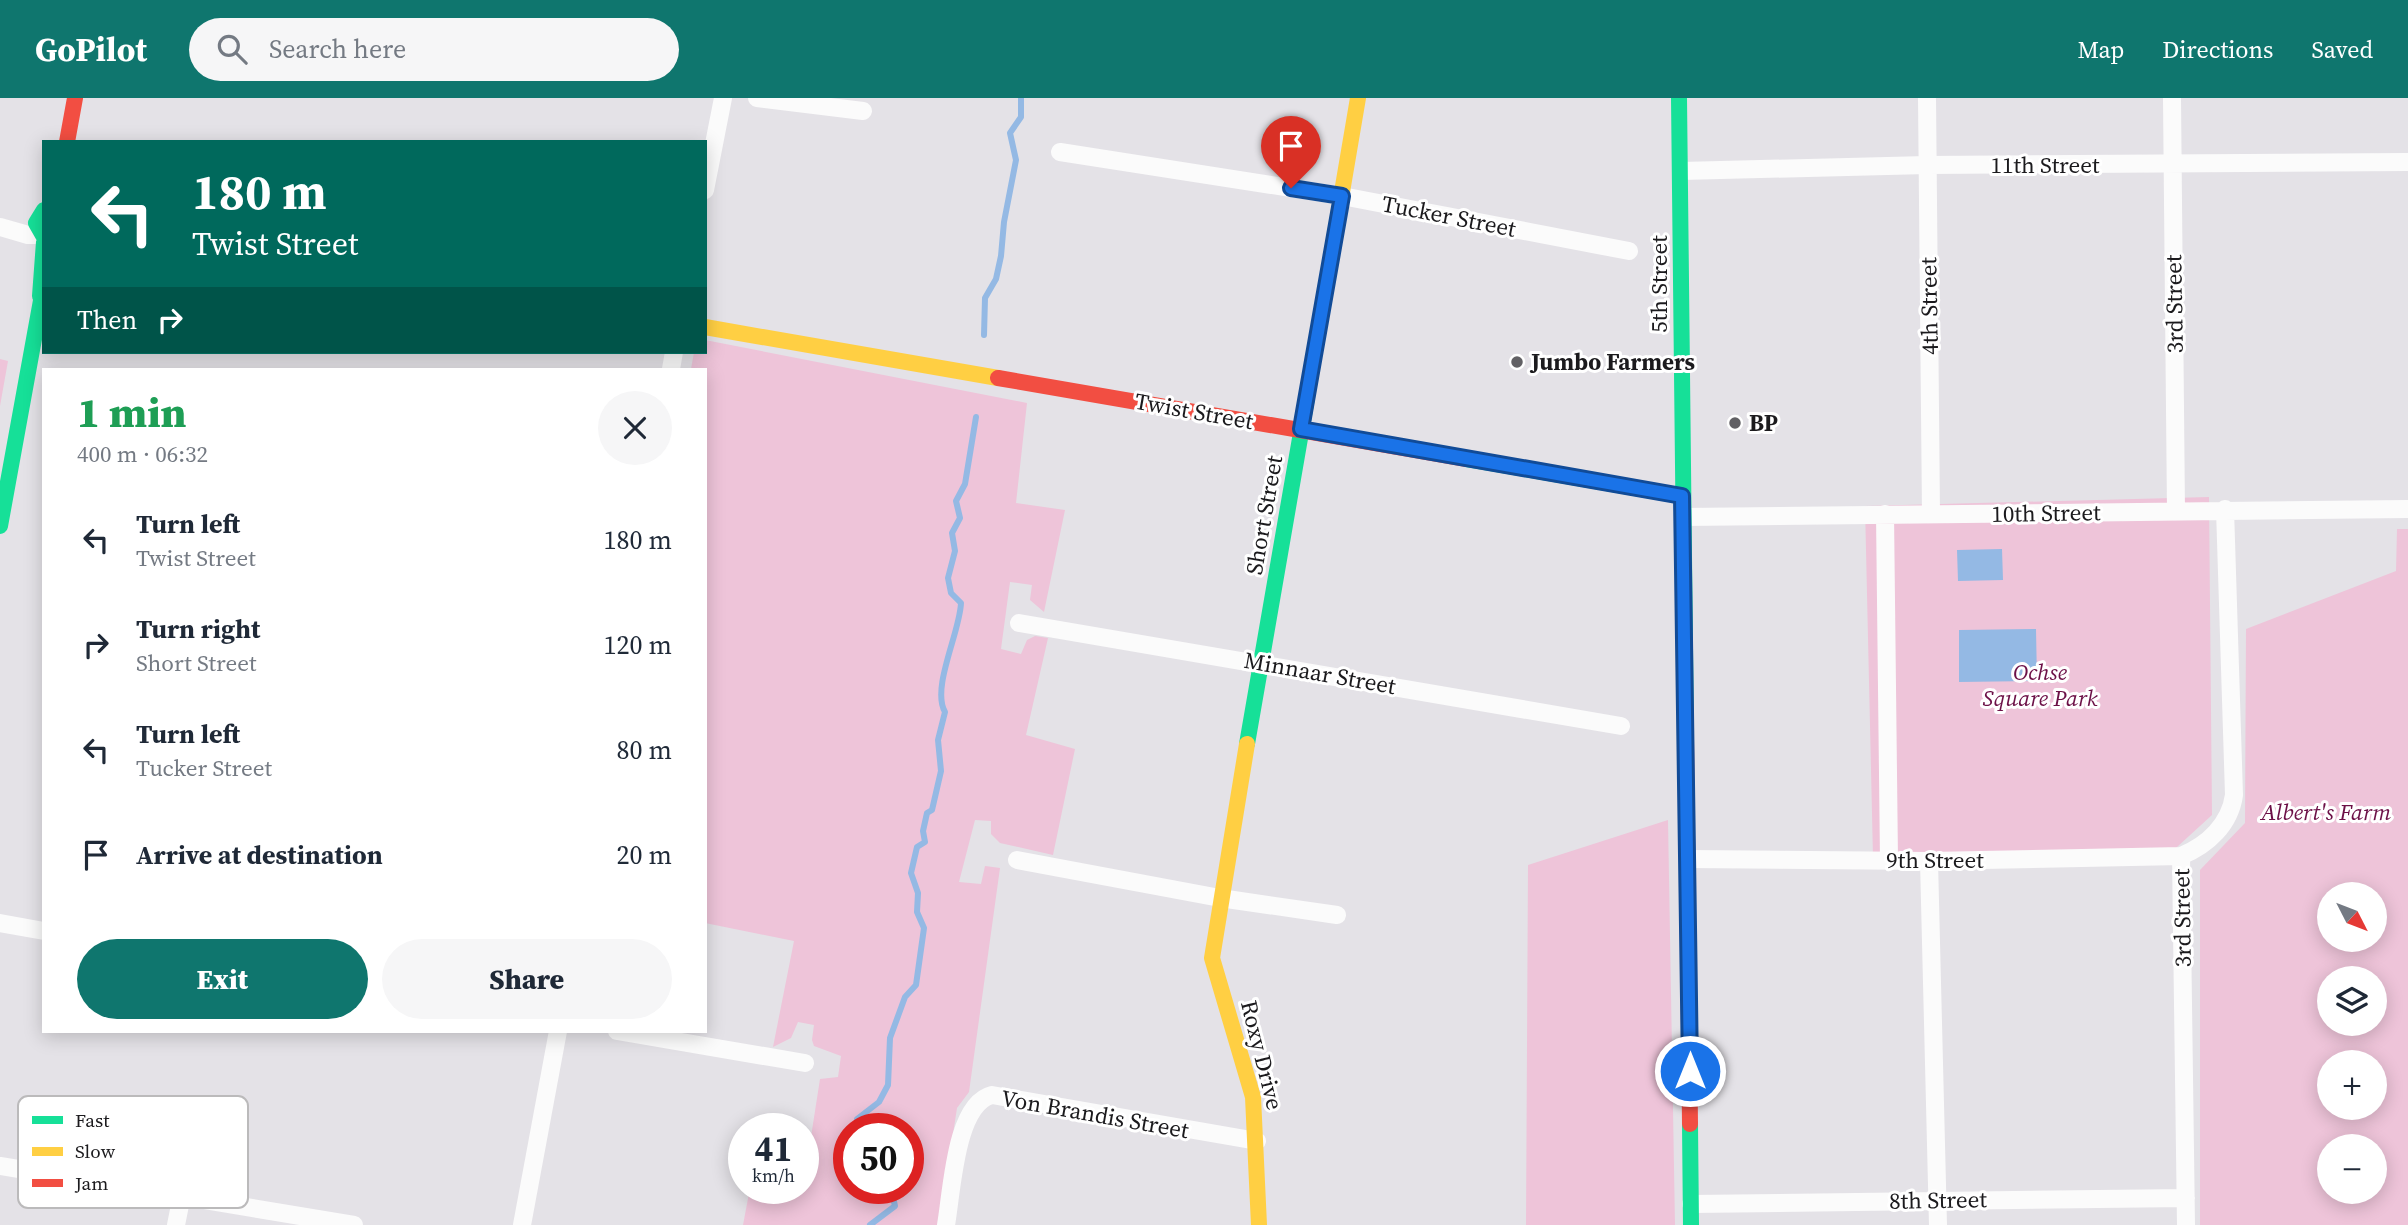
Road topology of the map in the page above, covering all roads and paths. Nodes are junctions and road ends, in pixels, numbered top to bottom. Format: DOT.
graph roads {
  1 [pos="75,98"];
  2 [pos="723,98"];
  3 [pos="757,98"];
  4 [pos="1358,98"];
  5 [pos="1679,98"];
  6 [pos="1927,98"];
  7 [pos="2172,98"];
  8 [pos="863,111"];
  9 [pos="67,140"];
  10 [pos="1060,152"];
  11 [pos="2408,162"];
  12 [pos="2173,164"];
  13 [pos="1927,165"];
  14 [pos="1681,171"];
  15 [pos="707,180"];
  16 [pos="1342,196"];
  17 [pos="5,228"];
  18 [pos="42,229"];
  19 [pos="1629,251"];
  20 [pos="42,290"];
  21 [pos="707,327"];
  22 [pos="1301,429"];
  23 [pos="1682,496"];
  24 [pos="2225,509"];
  25 [pos="2408,509"];
  26 [pos="2176,511"];
  27 [pos="1885,514"];
  28 [pos="1931,514"];
  29 [pos="1683,517"];
  30 [pos="0,526"];
  31 [pos="1019,623"];
  32 [pos="1262,663"];
  33 [pos="1621,726"];
  34 [pos="2181,856"];
  35 [pos="1688,859"];
  36 [pos="1017,860"];
  37 [pos="1889,860"];
  38 [pos="1929,861"];
  39 [pos="1220,898"];
  40 [pos="1338,915"];
  41 [pos="0,923"];
  42 [pos="42,930"];
  43 [pos="558,1033"];
  44 [pos="629,1033"];
  45 [pos="805,1063"];
  46 [pos="1257,1142"];
  47 [pos="0,1166"];
  48 [pos="18,1169"];
  49 [pos="2186,1198"];
  50 [pos="1938,1200"];
  51 [pos="1691,1204"];
  52 [pos="248,1207"];
  53 [pos="354,1225"];
  54 [pos="522,1225"];
  55 [pos="946,1225"];
  56 [pos="1259,1225"];
  57 [pos="1691,1225"];
  58 [pos="1938,1225"];
  59 [pos="2186,1225"];
  1 -- 9 [label="street"];
  2 -- 15 [label="street"];
  3 -- 8 [label="street"];
  4 -- 16 [label="street, Short Street"];
  5 -- 14 [label="street, 5th Street"];
  6 -- 13 [label="street, 4th Street"];
  7 -- 12 [label="street, 3rd Street"];
  10 -- 16 [label="street, Tucker Street"];
  11 -- 12 [label="street, 11th Street"];
  12 -- 13 [label="street, 11th Street"];
  12 -- 26 [label="street, 3rd Street"];
  13 -- 14 [label="street, 11th Street"];
  13 -- 28 [label="street, 4th Street"];
  14 -- 23 [label="street, 5th Street"];
  16 -- 19 [label="street, Tucker Street"];
  16 -- 22 [label="street, Short Street"];
  17 -- 18 [label="street"];
  18 -- 20 [label="street"];
  20 -- 30 [label="street"];
  21 -- 22 [label="street, Twist Street"];
  22 -- 23 [label="street, Twist Street"];
  22 -- 32 [label="street, Short Street"];
  23 -- 29 [label="street, 5th Street"];
  24 -- 25 [label="street, 10th Street"];
  24 -- 26 [label="street, 10th Street"];
  24 -- 34 [label="street, 3rd Street"];
  26 -- 28 [label="street, 10th Street"];
  27 -- 28 [label="street, 10th Street"];
  27 -- 29 [label="street, 10th Street"];
  27 -- 37 [label="street"];
  29 -- 35 [label="street, 5th Street"];
  31 -- 32 [label="street, Minnaar Street"];
  32 -- 33 [label="street, Minnaar Street"];
  32 -- 39 [label="street, Short Street"];
  34 -- 38 [label="street, 9th Street"];
  34 -- 49 [label="street, 3rd Street"];
  35 -- 37 [label="street, 9th Street"];
  35 -- 51 [label="street, 5th Street"];
  36 -- 39 [label="street"];
  37 -- 38 [label="street, 9th Street"];
  38 -- 50 [label="street"];
  39 -- 40 [label="street"];
  39 -- 46 [label="street, Roxy Drive"];
  41 -- 42 [label="street"];
  43 -- 54 [label="street"];
  44 -- 45 [label="street"];
  46 -- 55 [label="street, Von Brandis Street"];
  46 -- 56 [label="street, Roxy Drive"];
  47 -- 48 [label="street"];
  49 -- 50 [label="street, 8th Street"];
  49 -- 59 [label="street, 3rd Street"];
  50 -- 51 [label="street, 8th Street"];
  50 -- 58 [label="street"];
  51 -- 57 [label="street, 5th Street"];
  52 -- 53 [label="street"];
}
